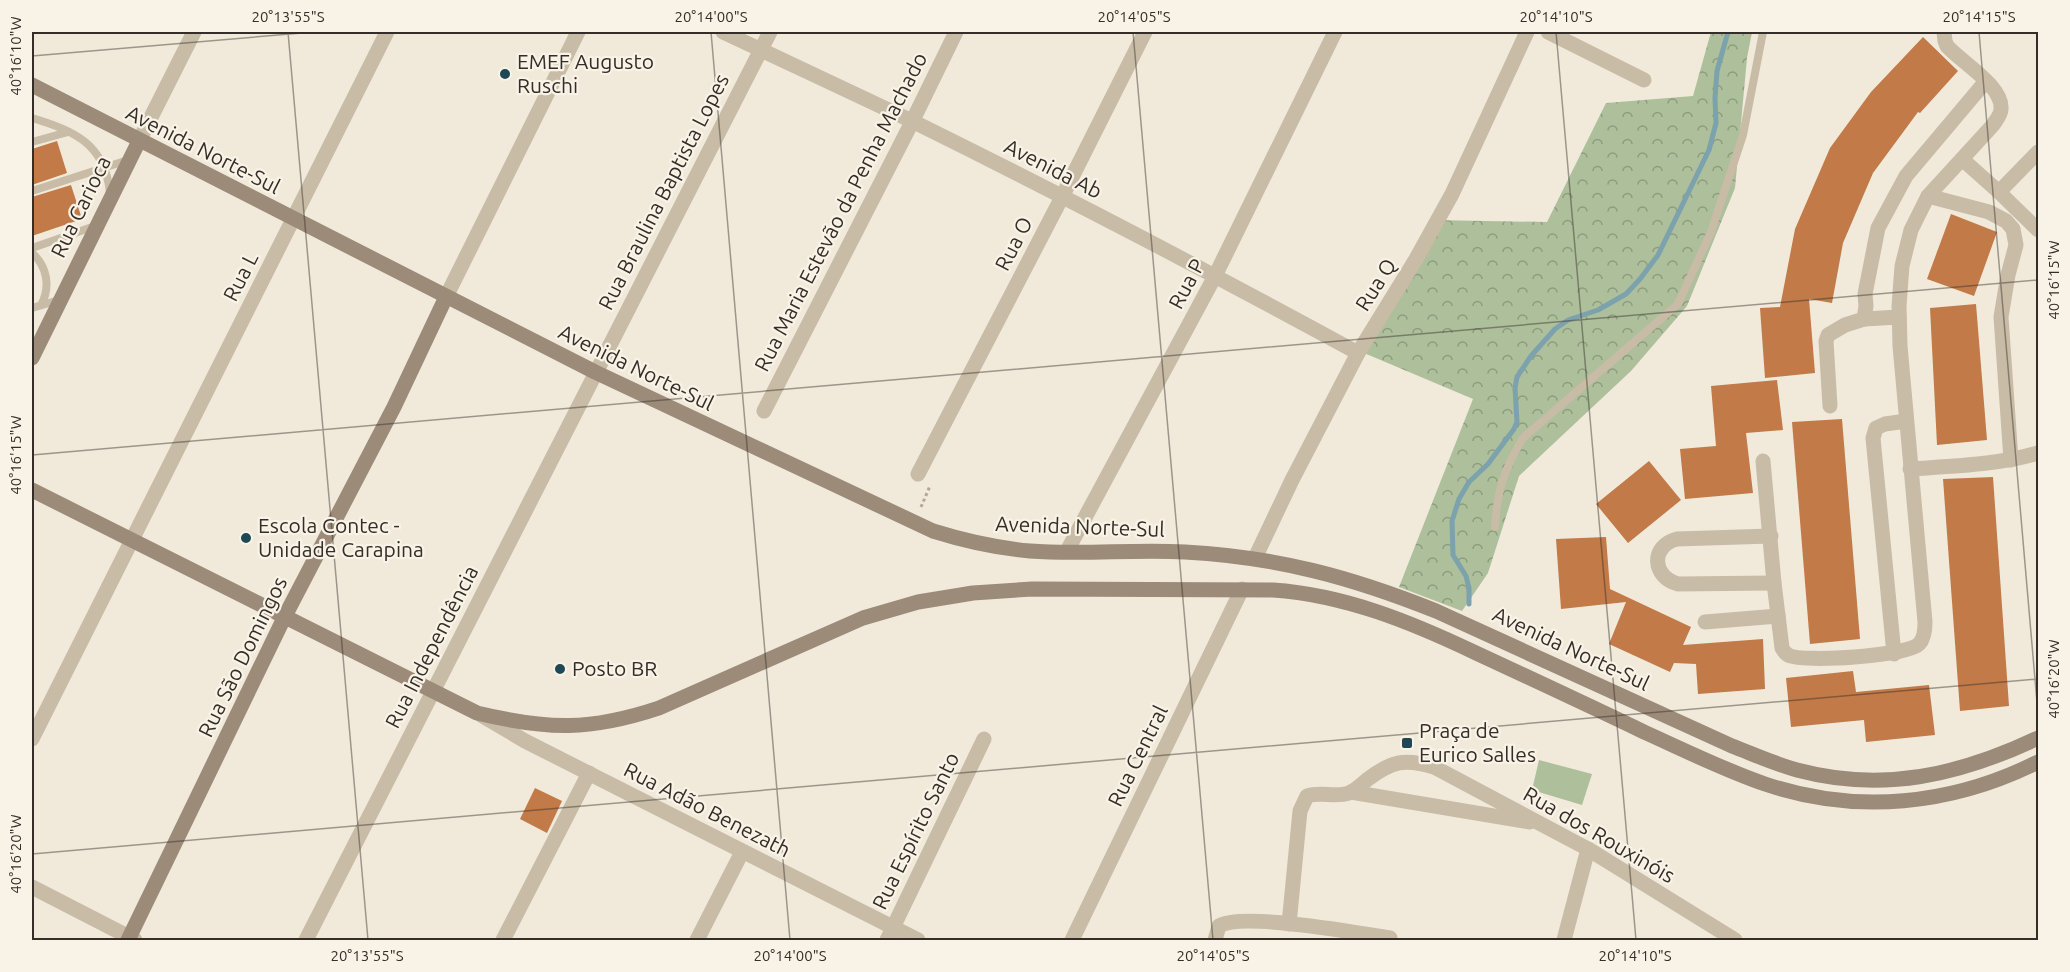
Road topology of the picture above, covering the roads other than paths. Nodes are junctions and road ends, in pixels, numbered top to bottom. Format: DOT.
graph roads {
  1 [pos="194,32"];
  2 [pos="387,32"];
  3 [pos="578,32"];
  4 [pos="723,32"];
  5 [pos="770,32"];
  6 [pos="956,32"];
  7 [pos="1145,32"];
  8 [pos="1335,32"];
  9 [pos="1527,32"];
  10 [pos="1548,32"];
  11 [pos="1763,32"];
  12 [pos="1944,32"];
  13 [pos="761,50"];
  14 [pos="1644,80"];
  15 [pos="1986,81"];
  16 [pos="32,85"];
  17 [pos="32,118"];
  18 [pos="912,122"];
  19 [pos="68,132"];
  20 [pos="32,141"];
  21 [pos="139,141"];
  22 [pos="2038,152"];
  23 [pos="1962,159"];
  24 [pos="128,160"];
  25 [pos="104,167"];
  26 [pos="32,191"];
  27 [pos="1999,192"];
  28 [pos="110,195"];
  29 [pos="1928,196"];
  30 [pos="1062,197"];
  31 [pos="294,220"];
  32 [pos="95,226"];
  33 [pos="2038,230"];
  34 [pos="32,248"];
  35 [pos="32,253"];
  36 [pos="1215,276"];
  37 [pos="47,285"];
  38 [pos="446,297"];
  39 [pos="60,299"];
  40 [pos="41,305"];
  41 [pos="32,308"];
  42 [pos="1899,317"];
  43 [pos="1864,319"];
  44 [pos="1358,353"];
  45 [pos="32,358"];
  46 [pos="595,372"];
  47 [pos="1830,406"];
  48 [pos="764,411"];
  49 [pos="1906,421"];
  50 [pos="2038,453"];
  51 [pos="2011,460"];
  52 [pos="1763,461"];
  53 [pos="1910,469"];
  54 [pos="918,474"];
  55 [pos="32,490"];
  56 [pos="1495,527"];
  57 [pos="1771,536"];
  58 [pos="131,541"];
  59 [pos="1067,551"];
  60 [pos="1255,558"];
  61 [pos="1774,583"];
  62 [pos="1242,589"];
  63 [pos="1778,616"];
  64 [pos="284,618"];
  65 [pos="1705,622"];
  66 [pos="1894,654"];
  67 [pos="434,692"];
  68 [pos="477,713"];
  69 [pos="2038,738"];
  70 [pos="32,739"];
  71 [pos="984,739"];
  72 [pos="2038,762"];
  73 [pos="589,773"];
  74 [pos="1351,792"];
  75 [pos="1542,824"];
  76 [pos="1588,849"];
  77 [pos="742,852"];
  78 [pos="32,887"];
  79 [pos="1289,924"];
  80 [pos="1710,933"];
  81 [pos="890,934"];
  82 [pos="1390,938"];
  83 [pos="131,939"];
  84 [pos="306,940"];
  85 [pos="503,940"];
  86 [pos="697,940"];
  87 [pos="918,940"];
  88 [pos="1072,940"];
  89 [pos="1215,940"];
  90 [pos="1564,940"];
  91 [pos="1735,940"];
  1 -- 21 [label="street"];
  2 -- 31 [label="street, Rua L"];
  3 -- 38 [label="street"];
  4 -- 13 [label="street, Avenida Ab"];
  5 -- 13 [label="street, Rua Braulina Baptista Lopes"];
  6 -- 18 [label="street, Rua Maria Estevão da Penha Machado"];
  7 -- 30 [label="street, Rua O"];
  8 -- 36 [label="street, Rua P"];
  9 -- 44 [label="street, Rua Q"];
  10 -- 14 [label="street"];
  11 -- 56 [label="lane"];
  12 -- 15 [label="street"];
  13 -- 18 [label="street, Avenida Ab"];
  13 -- 46 [label="street, Rua Braulina Baptista Lopes"];
  15 -- 23 [label="street"];
  15 -- 43 [label="street"];
  16 -- 21 [label="main road, Avenida Norte-Sul"];
  17 -- 19 [label="lane"];
  18 -- 30 [label="street, Avenida Ab"];
  18 -- 48 [label="street, Rua Maria Estevão da Penha Machado"];
  19 -- 20 [label="lane"];
  19 -- 25 [label="lane"];
  21 -- 24 [label="main road, Rua Carioca"];
  21 -- 31 [label="main road, Avenida Norte-Sul"];
  22 -- 27 [label="street"];
  23 -- 27 [label="street"];
  23 -- 29 [label="street"];
  24 -- 25 [label="lane"];
  24 -- 28 [label="main road, Rua Carioca"];
  25 -- 26 [label="lane"];
  25 -- 28 [label="lane"];
  27 -- 33 [label="street"];
  28 -- 32 [label="main road, Rua Carioca"];
  29 -- 42 [label="street"];
  29 -- 51 [label="street"];
  30 -- 36 [label="street, Avenida Ab"];
  30 -- 54 [label="street, Rua O"];
  31 -- 38 [label="main road, Avenida Norte-Sul"];
  31 -- 58 [label="street, Rua L"];
  32 -- 34 [label="lane"];
  32 -- 39 [label="main road, Rua Carioca"];
  35 -- 37 [label="lane"];
  36 -- 44 [label="street, Avenida Ab"];
  36 -- 59 [label="street, Rua P"];
  37 -- 39 [label="lane"];
  37 -- 40 [label="lane"];
  38 -- 46 [label="main road, Avenida Norte-Sul"];
  38 -- 64 [label="main road, Rua São Domingos"];
  39 -- 40 [label="lane"];
  39 -- 45 [label="main road, Rua Carioca"];
  40 -- 41 [label="lane"];
  42 -- 43 [label="street"];
  42 -- 49 [label="street"];
  43 -- 47 [label="street"];
  44 -- 60 [label="street, Rua Q"];
  46 -- 59 [label="main road, Avenida Norte-Sul"];
  46 -- 67 [label="street, Rua Independência"];
  49 -- 53 [label="street"];
  49 -- 66 [label="street"];
  50 -- 51 [label="street"];
  51 -- 53 [label="street"];
  52 -- 57 [label="street"];
  53 -- 66 [label="street"];
  55 -- 58 [label="main road, Avenida Norte-Sul"];
  57 -- 61 [label="street"];
  57 -- 61 [label="street"];
  58 -- 64 [label="main road, Avenida Norte-Sul"];
  58 -- 70 [label="street"];
  59 -- 60 [label="main road, Avenida Norte-Sul"];
  60 -- 69 [label="main road, Avenida Norte-Sul"];
  61 -- 63 [label="street"];
  62 -- 68 [label="main road, Avenida Norte-Sul"];
  62 -- 72 [label="main road, Avenida Norte-Sul"];
  62 -- 88 [label="street, Rua Central"];
  63 -- 65 [label="street"];
  63 -- 66 [label="street"];
  64 -- 67 [label="main road, Avenida Norte-Sul"];
  64 -- 83 [label="main road, Rua São Domingos"];
  67 -- 68 [label="main road, Avenida Norte-Sul"];
  67 -- 84 [label="street, Rua Independência"];
  68 -- 73 [label="street, Rua Adão Benezath"];
  71 -- 81 [label="street, Rua Espírito Santo"];
  73 -- 77 [label="street, Rua Adão Benezath"];
  73 -- 85 [label="street"];
  74 -- 75 [label="street"];
  74 -- 75 [label="street, Rua dos Rouxinóis"];
  74 -- 79 [label="street"];
  75 -- 76 [label="street, Rua dos Rouxinóis"];
  76 -- 80 [label="street, Rua dos Rouxinóis"];
  76 -- 90 [label="street"];
  77 -- 81 [label="street, Rua Adão Benezath"];
  77 -- 86 [label="street"];
  78 -- 83 [label="street"];
  79 -- 82 [label="street"];
  79 -- 89 [label="street"];
  80 -- 91 [label="street, Rua dos Rouxinóis"];
  81 -- 87 [label="street, Rua Adão Benezath"];
}
